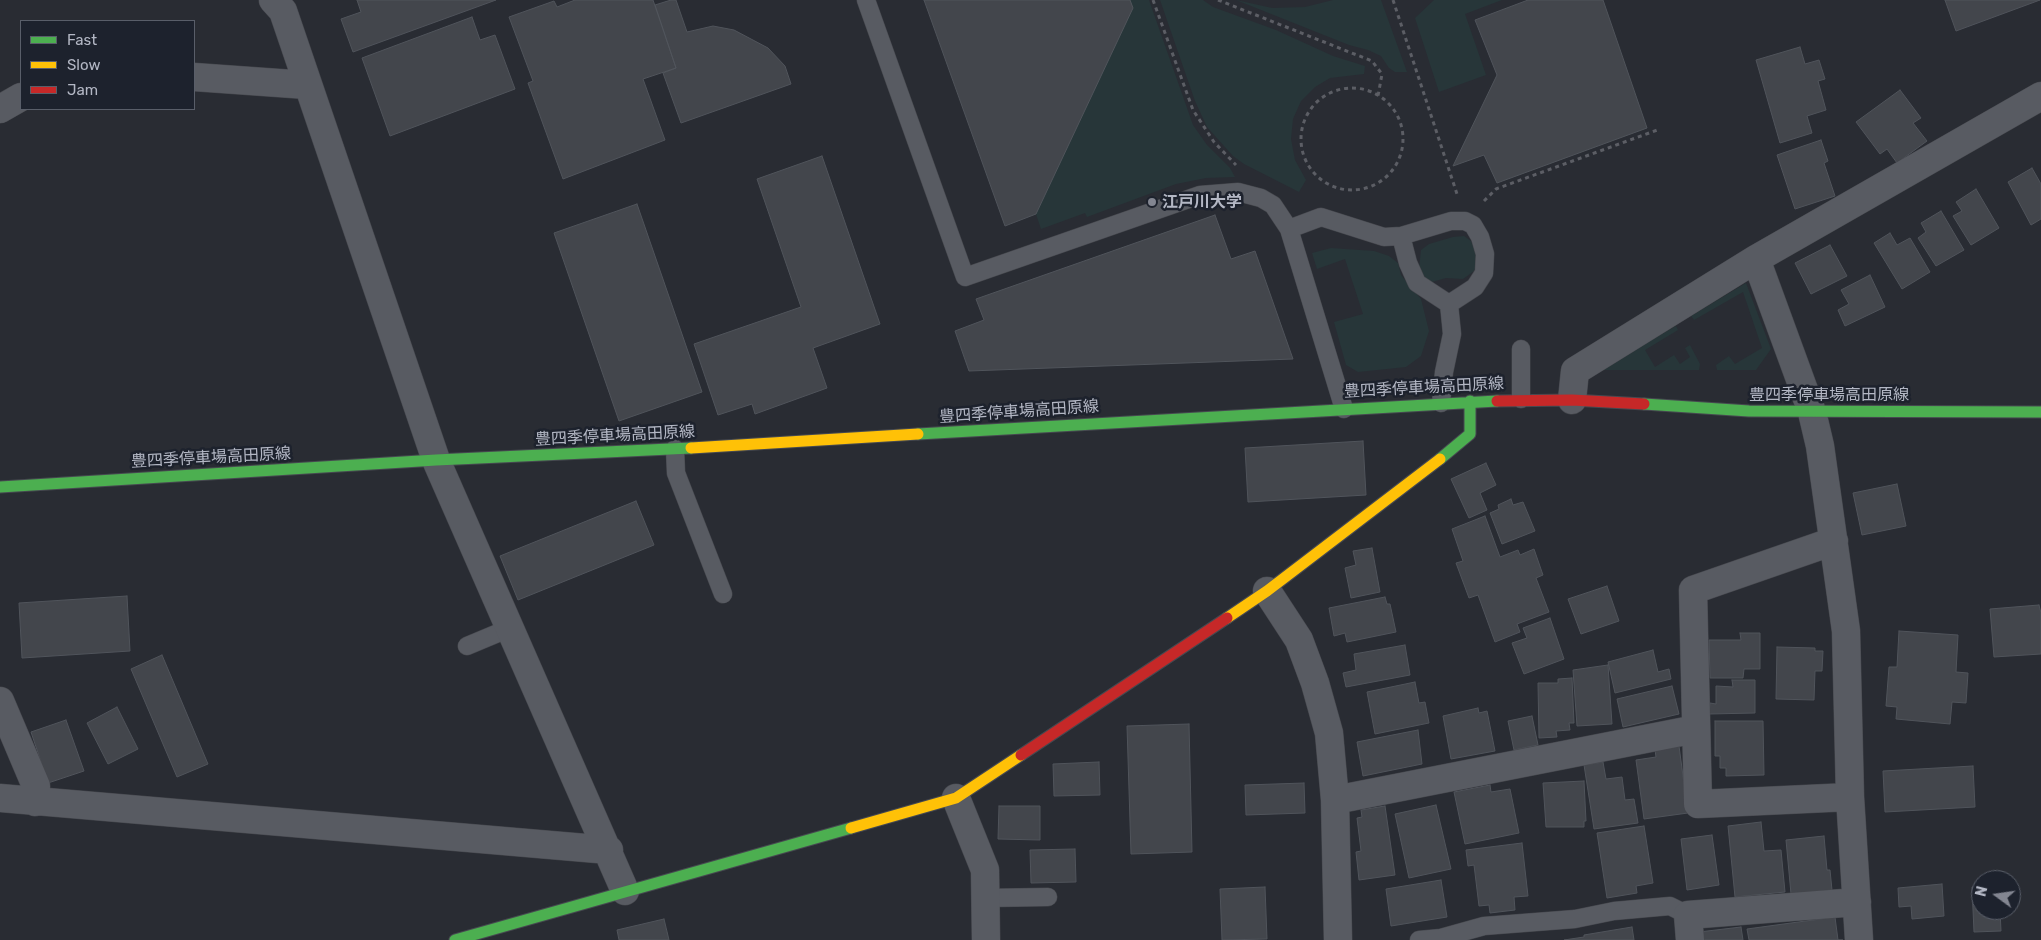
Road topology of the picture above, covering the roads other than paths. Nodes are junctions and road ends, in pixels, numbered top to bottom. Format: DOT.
graph roads {
  1 [pos="866,0"];
  2 [pos="282,4"];
  3 [pos="195,78"];
  4 [pos="307,84"];
  5 [pos="2041,96"];
  6 [pos="20,98"];
  7 [pos="0,109"];
  8 [pos="1289,229"];
  9 [pos="1401,236"];
  10 [pos="1756,259"];
  11 [pos="1449,304"];
  12 [pos="1521,349"];
  13 [pos="1521,399"];
  14 [pos="1572,400"];
  15 [pos="1470,401"];
  16 [pos="1441,403"];
  17 [pos="1344,409"];
  18 [pos="1812,412"];
  19 [pos="2041,412"];
  20 [pos="676,449"];
  21 [pos="436,460"];
  22 [pos="0,487"];
  23 [pos="1834,541"];
  24 [pos="1267,591"];
  25 [pos="723,594"];
  26 [pos="510,628"];
  27 [pos="467,646"];
  28 [pos="0,701"];
  29 [pos="1696,729"];
  30 [pos="1850,797"];
  31 [pos="0,798"];
  32 [pos="956,798"];
  33 [pos="1335,800"];
  34 [pos="35,802"];
  35 [pos="609,850"];
  36 [pos="625,891"];
  37 [pos="1048,896"];
  38 [pos="985,898"];
  39 [pos="1857,902"];
  40 [pos="1689,927"];
  41 [pos="465,939"];
  42 [pos="986,940"];
  43 [pos="1338,940"];
  44 [pos="1418,940"];
  45 [pos="1859,940"];
  1 -- 8 [label="lane"];
  2 -- 4 [label="street"];
  3 -- 4 [label="street"];
  4 -- 21 [label="street"];
  5 -- 10 [label="street"];
  6 -- 7 [label="street"];
  8 -- 9 [label="lane"];
  8 -- 17 [label="lane"];
  9 -- 11 [label="lane"];
  9 -- 11 [label="lane"];
  10 -- 14 [label="street"];
  10 -- 18 [label="street"];
  11 -- 16 [label="lane"];
  12 -- 13 [label="lane"];
  13 -- 14 [label="main road, 豊四季停車場高田原線"];
  13 -- 15 [label="main road, 豊四季停車場高田原線"];
  14 -- 18 [label="main road, 豊四季停車場高田原線"];
  15 -- 16 [label="main road, 豊四季停車場高田原線"];
  15 -- 24 [label="main road"];
  16 -- 17 [label="main road, 豊四季停車場高田原線"];
  17 -- 20 [label="main road, 豊四季停車場高田原線"];
  18 -- 19 [label="main road, 豊四季停車場高田原線"];
  18 -- 23 [label="street"];
  20 -- 21 [label="main road, 豊四季停車場高田原線"];
  20 -- 25 [label="lane"];
  21 -- 22 [label="main road, 豊四季停車場高田原線"];
  21 -- 26 [label="street"];
  23 -- 29 [label="street"];
  23 -- 30 [label="street"];
  24 -- 32 [label="main road"];
  24 -- 33 [label="street"];
  26 -- 27 [label="lane"];
  26 -- 35 [label="street"];
  28 -- 34 [label="street"];
  29 -- 30 [label="street"];
  29 -- 33 [label="street"];
  30 -- 39 [label="street"];
  31 -- 34 [label="street"];
  32 -- 36 [label="main road"];
  32 -- 38 [label="street"];
  33 -- 43 [label="street"];
  34 -- 35 [label="street"];
  35 -- 36 [label="street"];
  36 -- 41 [label="main road"];
  37 -- 38 [label="lane"];
  38 -- 42 [label="street"];
  39 -- 40 [label="street"];
  39 -- 45 [label="street"];
  40 -- 44 [label="lane"];
}
